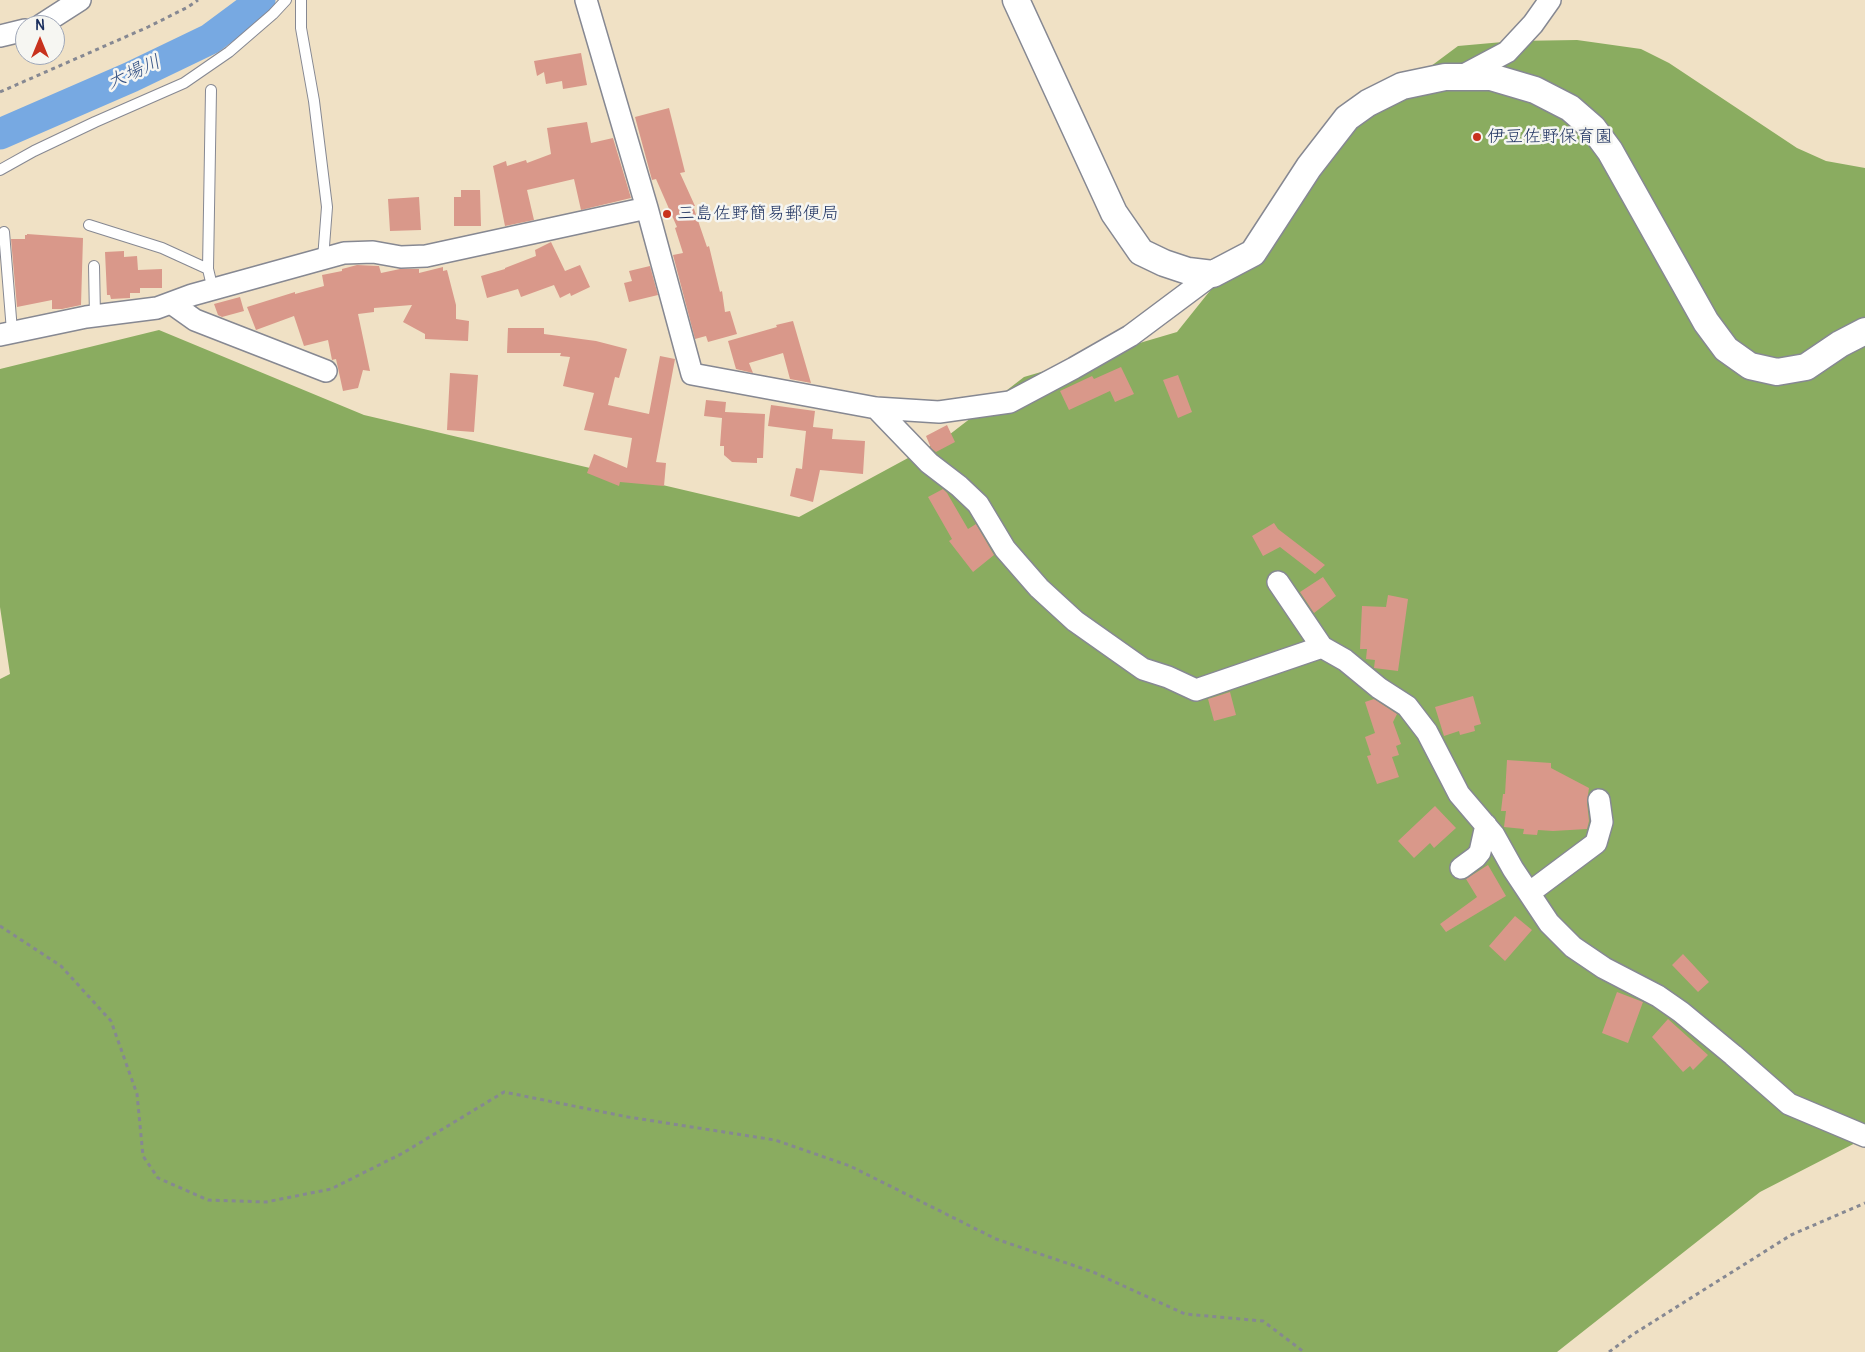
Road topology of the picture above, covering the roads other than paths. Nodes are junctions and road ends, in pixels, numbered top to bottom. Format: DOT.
graph roads {
  1 [pos="80,0"];
  2 [pos="286,0"];
  3 [pos="301,0"];
  4 [pos="586,0"];
  5 [pos="1016,0"];
  6 [pos="1550,0"];
  7 [pos="57,15"];
  8 [pos="15,32"];
  9 [pos="0,36"];
  10 [pos="1460,77"];
  11 [pos="211,90"];
  12 [pos="0,170"];
  13 [pos="646,208"];
  14 [pos="90,225"];
  15 [pos="4,232"];
  16 [pos="323,259"];
  17 [pos="94,266"];
  18 [pos="208,269"];
  19 [pos="1213,274"];
  20 [pos="213,290"];
  21 [pos="170,303"];
  22 [pos="95,316"];
  23 [pos="1865,331"];
  24 [pos="6,333"];
  25 [pos="326,371"];
  26 [pos="876,408"];
  27 [pos="1278,582"];
  28 [pos="1322,647"];
  29 [pos="1599,800"];
  30 [pos="1486,825"];
  31 [pos="1461,868"];
  32 [pos="1529,893"];
  33 [pos="1865,1136"];
  1 -- 7 [label="street"];
  2 -- 12 [label="lane"];
  3 -- 16 [label="lane"];
  4 -- 13 [label="street"];
  5 -- 19 [label="street"];
  6 -- 10 [label="street"];
  8 -- 9 [label="street"];
  10 -- 19 [label="street"];
  10 -- 23 [label="street"];
  11 -- 18 [label="lane"];
  13 -- 16 [label="street"];
  13 -- 26 [label="street"];
  14 -- 18 [label="lane"];
  15 -- 24 [label="lane"];
  16 -- 20 [label="street"];
  17 -- 22 [label="lane"];
  18 -- 20 [label="lane"];
  19 -- 26 [label="street"];
  20 -- 21 [label="street"];
  21 -- 22 [label="street"];
  21 -- 25 [label="street"];
  22 -- 24 [label="street"];
  26 -- 28 [label="street"];
  27 -- 28 [label="street"];
  28 -- 30 [label="street"];
  29 -- 32 [label="street"];
  30 -- 31 [label="street"];
  30 -- 32 [label="street"];
  32 -- 33 [label="street"];
}
